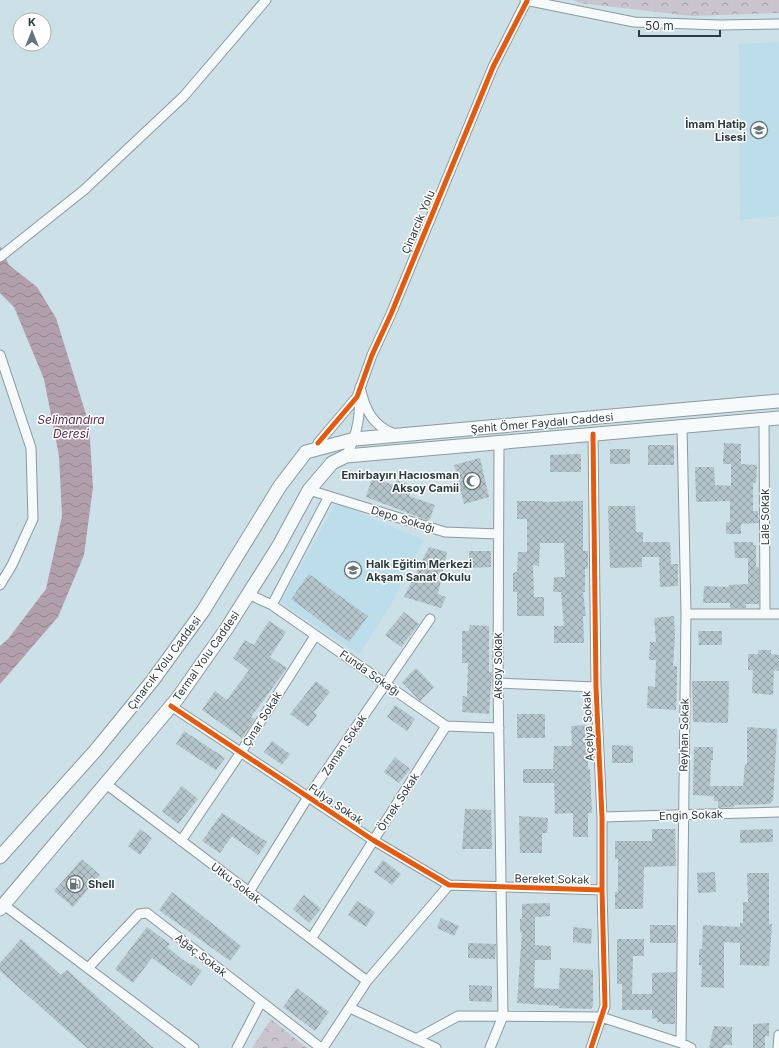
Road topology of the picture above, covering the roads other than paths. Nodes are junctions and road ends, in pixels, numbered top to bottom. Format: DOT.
graph roads {
  1 [pos="266,0"];
  2 [pos="526,0"];
  3 [pos="779,24"];
  4 [pos="0,257"];
  5 [pos="0,355"];
  6 [pos="360,387"];
  7 [pos="779,401"];
  8 [pos="779,418"];
  9 [pos="764,419"];
  10 [pos="682,427"];
  11 [pos="593,434"];
  12 [pos="399,436"];
  13 [pos="355,440"];
  14 [pos="318,443"];
  15 [pos="499,444"];
  16 [pos="306,452"];
  17 [pos="346,456"];
  18 [pos="332,463"];
  19 [pos="309,490"];
  20 [pos="329,496"];
  21 [pos="498,534"];
  22 [pos="0,585"];
  23 [pos="248,594"];
  24 [pos="272,605"];
  25 [pos="686,614"];
  26 [pos="766,614"];
  27 [pos="779,614"];
  28 [pos="430,619"];
  29 [pos="315,636"];
  30 [pos="386,684"];
  31 [pos="498,684"];
  32 [pos="596,687"];
  33 [pos="170,706"];
  34 [pos="446,726"];
  35 [pos="499,728"];
  36 [pos="241,752"];
  37 [pos="106,784"];
  38 [pos="308,797"];
  39 [pos="779,812"];
  40 [pos="682,815"];
  41 [pos="602,817"];
  42 [pos="373,840"];
  43 [pos="181,841"];
  44 [pos="0,856"];
  45 [pos="449,885"];
  46 [pos="502,888"];
  47 [pos="602,890"];
  48 [pos="249,892"];
  49 [pos="2,907"];
  50 [pos="311,938"];
  51 [pos="88,968"];
  52 [pos="367,981"];
  53 [pos="261,1002"];
  54 [pos="350,1008"];
  55 [pos="503,1016"];
  56 [pos="601,1017"];
  57 [pos="779,1035"];
  58 [pos="416,1039"];
  59 [pos="681,1043"];
  60 [pos="184,1045"];
  61 [pos="194,1048"];
  62 [pos="237,1048"];
  63 [pos="322,1048"];
  64 [pos="436,1048"];
  65 [pos="490,1048"];
  66 [pos="591,1048"];
  67 [pos="691,1048"];
  68 [pos="778,1048"];
  1 -- 4 [label="street"];
  2 -- 3 [label="street"];
  2 -- 6 [label="street, Çinarcik Yolu"];
  5 -- 22 [label="street"];
  6 -- 12 [label="street"];
  6 -- 13 [label="street"];
  6 -- 14 [label="street, Çinarcik Yolu"];
  7 -- 12 [label="main road, Şehit Ömer Faydalı Caddesi"];
  8 -- 9 [label="main road, Şehit Ömer Faydalı Caddesi"];
  9 -- 10 [label="main road, Şehit Ömer Faydalı Caddesi"];
  9 -- 26 [label="street, Lale Sokak"];
  10 -- 11 [label="main road, Şehit Ömer Faydalı Caddesi"];
  10 -- 25 [label="street, Reyhan Sokak"];
  11 -- 15 [label="main road, Şehit Ömer Faydalı Caddesi"];
  11 -- 32 [label="street, Açelya Sokak"];
  12 -- 13 [label="main road, Şehit Ömer Faydalı Caddesi"];
  13 -- 16 [label="main road, Şehit Ömer Faydalı Caddesi"];
  13 -- 17 [label="street"];
  15 -- 17 [label="main road, Şehit Ömer Faydalı Caddesi"];
  15 -- 21 [label="street, Aksoy Sokak"];
  16 -- 44 [label="main road, Çınarcık Yolu Caddesi"];
  17 -- 18 [label="main road, Şehit Ömer Faydalı Caddesi"];
  18 -- 19 [label="main road, Termal Yolu Caddesi"];
  19 -- 20 [label="street, Depo Sokağı"];
  19 -- 23 [label="main road, Termal Yolu Caddesi"];
  20 -- 21 [label="street, Depo Sokağı"];
  20 -- 24 [label="street"];
  21 -- 31 [label="street, Aksoy Sokak"];
  23 -- 24 [label="street, Funda Sokağı"];
  23 -- 33 [label="main road, Termal Yolu Caddesi"];
  24 -- 29 [label="street, Funda Sokağı"];
  25 -- 26 [label="street"];
  25 -- 40 [label="street, Reyhan Sokak"];
  26 -- 27 [label="street"];
  28 -- 30 [label="street, Zaman Sokak"];
  29 -- 30 [label="street, Funda Sokağı"];
  29 -- 36 [label="street, Çınar Sokak"];
  30 -- 34 [label="street, Funda Sokağı"];
  30 -- 38 [label="street, Zaman Sokak"];
  31 -- 32 [label="street"];
  31 -- 35 [label="street, Aksoy Sokak"];
  32 -- 41 [label="street, Açelya Sokak"];
  33 -- 36 [label="street, Fulya Sokak"];
  33 -- 37 [label="main road, Termal Yolu Caddesi"];
  34 -- 35 [label="street"];
  34 -- 42 [label="street, Örnek Sokak"];
  35 -- 46 [label="street, Aksoy Sokak"];
  36 -- 38 [label="street, Fulya Sokak"];
  36 -- 43 [label="street, Çınar Sokak"];
  37 -- 43 [label="street, Utku Sokak"];
  37 -- 49 [label="main road, Termal Yolu Caddesi"];
  38 -- 42 [label="street, Fulya Sokak"];
  38 -- 48 [label="street, Zaman Sokak"];
  39 -- 40 [label="street, Engin Sokak"];
  40 -- 41 [label="street, Engin Sokak"];
  40 -- 59 [label="street, Reyhan Sokak"];
  41 -- 47 [label="street, Açelya Sokak"];
  42 -- 45 [label="street, Fulya Sokak"];
  42 -- 50 [label="street, Örnek Sokak"];
  43 -- 48 [label="street, Utku Sokak"];
  45 -- 46 [label="street, Fulya Sokak"];
  45 -- 52 [label="street"];
  46 -- 47 [label="street, Bereket Sokak"];
  46 -- 55 [label="street, Aksoy Sokak"];
  47 -- 56 [label="street, Açelya Sokak"];
  48 -- 50 [label="street, Utku Sokak"];
  49 -- 51 [label="street"];
  50 -- 52 [label="street, Utku Sokak"];
  51 -- 53 [label="street, Ağaç Sokak"];
  51 -- 60 [label="street"];
  52 -- 54 [label="street"];
  53 -- 62 [label="street"];
  53 -- 63 [label="street, Ağaç Sokak"];
  54 -- 58 [label="street"];
  54 -- 63 [label="street"];
  55 -- 56 [label="street"];
  55 -- 58 [label="street"];
  55 -- 65 [label="street"];
  56 -- 59 [label="street"];
  56 -- 66 [label="street, Açelya Sokak"];
  57 -- 68 [label="street"];
  58 -- 64 [label="street"];
  59 -- 67 [label="street"];
  60 -- 61 [label="street"];
}
